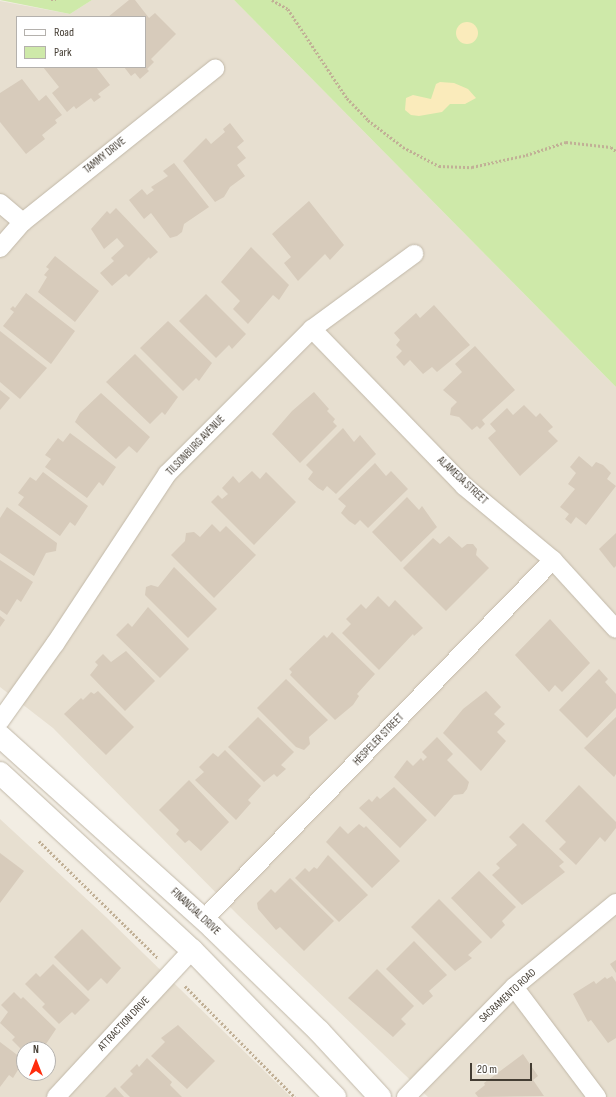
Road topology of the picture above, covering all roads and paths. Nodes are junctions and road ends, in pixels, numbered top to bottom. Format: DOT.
graph roads {
  1 [pos="52,0"];
  2 [pos="56,0"];
  3 [pos="272,0"];
  4 [pos="215,69"];
  5 [pos="616,151"];
  6 [pos="0,203"];
  7 [pos="23,222"];
  8 [pos="0,248"];
  9 [pos="414,254"];
  10 [pos="312,329"];
  11 [pos="553,560"];
  12 [pos="616,629"];
  13 [pos="0,721"];
  14 [pos="0,736"];
  15 [pos="0,773"];
  16 [pos="38,840"];
  17 [pos="616,903"];
  18 [pos="204,920"];
  19 [pos="192,950"];
  20 [pos="156,956"];
  21 [pos="514,987"];
  22 [pos="190,991"];
  23 [pos="56,1097"];
  24 [pos="295,1097"];
  25 [pos="335,1097"];
  26 [pos="380,1097"];
  27 [pos="406,1097"];
  28 [pos="597,1097"];
  1 -- 2 [label="path"];
  3 -- 5 [label="path"];
  4 -- 7 [label="street, TAMMY DRIVE"];
  6 -- 7 [label="street"];
  7 -- 8 [label="street, TAMMY DRIVE"];
  9 -- 10 [label="street, TILSONBURG AVENUE"];
  10 -- 11 [label="street, ALAMEDA STREET"];
  10 -- 13 [label="street, TILSONBURG AVENUE"];
  11 -- 12 [label="street, ALAMEDA STREET"];
  11 -- 18 [label="street, HESPELER STREET"];
  14 -- 18 [label="street, FINANCIAL DRIVE"];
  15 -- 19 [label="street"];
  16 -- 20 [label="path"];
  17 -- 21 [label="street, SACRAMENTO ROAD"];
  18 -- 26 [label="street, FINANCIAL DRIVE"];
  19 -- 23 [label="street, ATTRACTION DRIVE"];
  19 -- 25 [label="street"];
  21 -- 27 [label="street, SACRAMENTO ROAD"];
  21 -- 28 [label="street"];
  22 -- 24 [label="path"];
}
